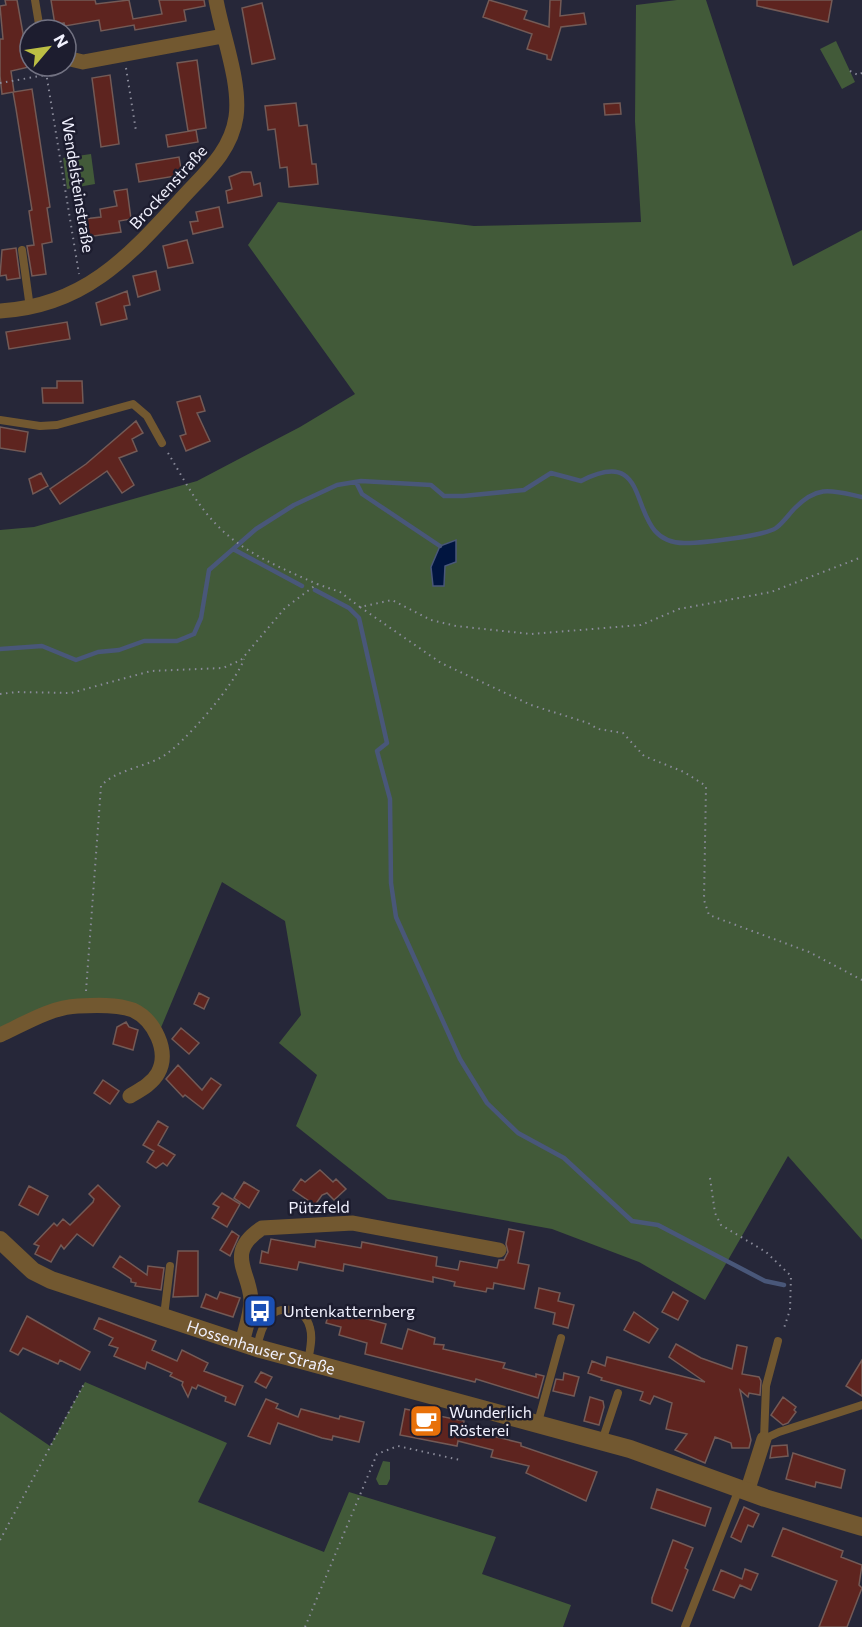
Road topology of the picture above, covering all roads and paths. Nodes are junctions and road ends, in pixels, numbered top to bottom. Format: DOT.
graph roads {
  1 [pos="35,0"];
  2 [pos="216,0"];
  3 [pos="38,18"];
  4 [pos="223,36"];
  5 [pos="124,54"];
  6 [pos="78,61"];
  7 [pos="850,71"];
  8 [pos="862,73"];
  9 [pos="28,78"];
  10 [pos="47,78"];
  11 [pos="0,83"];
  12 [pos="136,131"];
  13 [pos="22,250"];
  14 [pos="82,289"];
  15 [pos="30,308"];
  16 [pos="0,311"];
  17 [pos="0,420"];
  18 [pos="162,443"];
  19 [pos="862,557"];
  20 [pos="317,584"];
  21 [pos="360,607"];
  22 [pos="244,657"];
  23 [pos="0,694"];
  24 [pos="862,980"];
  25 [pos="85,1006"];
  26 [pos="0,1035"];
  27 [pos="130,1096"];
  28 [pos="710,1178"];
  29 [pos="0,1240"];
  30 [pos="499,1250"];
  31 [pos="170,1266"];
  32 [pos="164,1316"];
  33 [pos="561,1338"];
  34 [pos="778,1341"];
  35 [pos="250,1345"];
  36 [pos="308,1362"];
  37 [pos="85,1383"];
  38 [pos="618,1393"];
  39 [pos="862,1405"];
  40 [pos="538,1422"];
  41 [pos="764,1439"];
  42 [pos="602,1441"];
  43 [pos="460,1460"];
  44 [pos="743,1490"];
  45 [pos="862,1527"];
  46 [pos="0,1540"];
  47 [pos="304,1627"];
  48 [pos="685,1627"];
  1 -- 3 [label="lane"];
  2 -- 4 [label="street, Brockenstraße"];
  4 -- 5 [label="street"];
  4 -- 14 [label="street, Brockenstraße"];
  5 -- 6 [label="street"];
  5 -- 12 [label="path"];
  7 -- 8 [label="path"];
  9 -- 11 [label="path"];
  10 -- 14 [label="path, Wendelsteinstraße"];
  13 -- 15 [label="lane"];
  14 -- 15 [label="street, Brockenstraße"];
  15 -- 16 [label="street, Brockenstraße"];
  17 -- 18 [label="lane"];
  18 -- 20 [label="path"];
  19 -- 21 [label="path"];
  20 -- 21 [label="path"];
  20 -- 22 [label="path"];
  21 -- 24 [label="path"];
  22 -- 23 [label="path"];
  22 -- 25 [label="path"];
  25 -- 26 [label="street"];
  25 -- 27 [label="street"];
  28 -- 34 [label="path"];
  29 -- 32 [label="street, Hossenhauser Straße"];
  30 -- 35 [label="street, Pützfeld"];
  31 -- 32 [label="lane"];
  32 -- 35 [label="street, Hossenhauser Straße"];
  33 -- 40 [label="lane"];
  34 -- 41 [label="lane"];
  35 -- 36 [label="street, Hossenhauser Straße"];
  35 -- 36 [label="lane"];
  36 -- 40 [label="street, Hossenhauser Straße"];
  37 -- 46 [label="path"];
  38 -- 42 [label="lane"];
  39 -- 41 [label="lane"];
  40 -- 42 [label="street, Hossenhauser Straße"];
  41 -- 44 [label="street"];
  42 -- 44 [label="street, Hossenhauser Straße"];
  43 -- 47 [label="path"];
  44 -- 45 [label="street, Hossenhauser Straße"];
  44 -- 48 [label="lane"];
}
